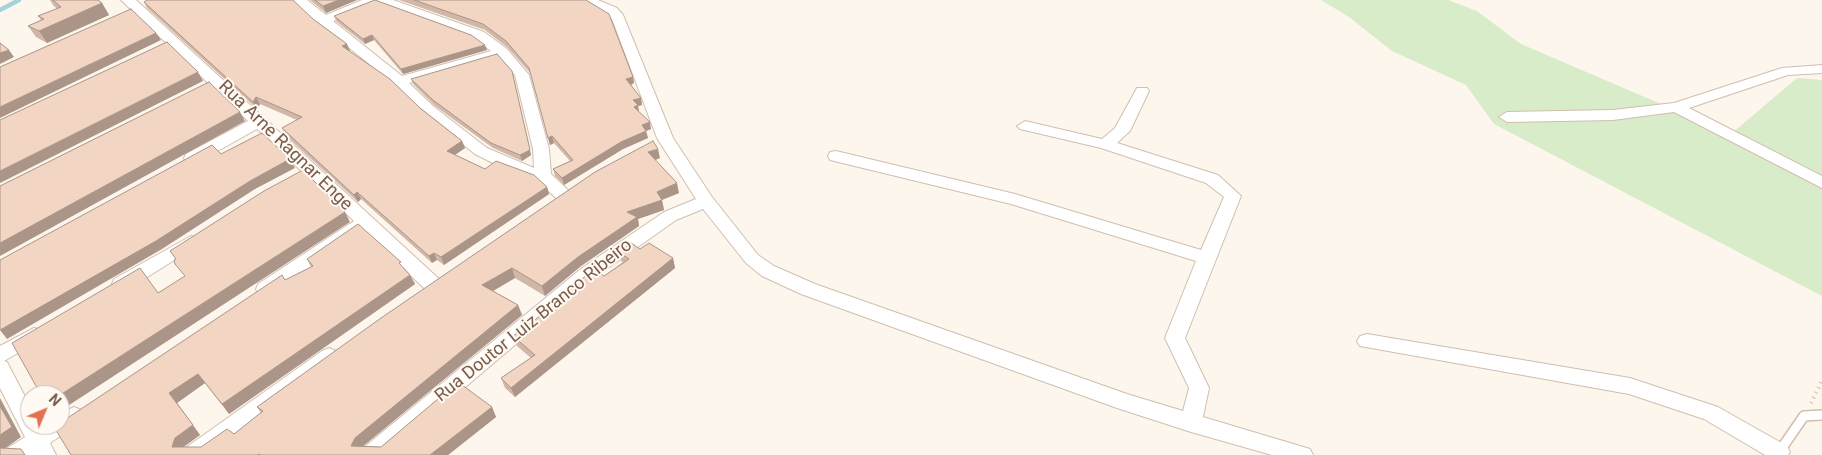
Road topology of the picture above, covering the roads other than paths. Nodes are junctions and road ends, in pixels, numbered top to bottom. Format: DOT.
graph roads {
  1 [pos="298,0"];
  2 [pos="374,0"];
  3 [pos="380,0"];
  4 [pos="587,0"];
  5 [pos="132,5"];
  6 [pos="120,17"];
  7 [pos="322,21"];
  8 [pos="174,42"];
  9 [pos="156,51"];
  10 [pos="502,52"];
  11 [pos="1822,69"];
  12 [pos="216,80"];
  13 [pos="399,81"];
  14 [pos="199,89"];
  15 [pos="1142,91"];
  16 [pos="1676,107"];
  17 [pos="1507,117"];
  18 [pos="258,122"];
  19 [pos="1025,126"];
  20 [pos="1105,144"];
  21 [pos="836,156"];
  22 [pos="180,164"];
  23 [pos="543,176"];
  24 [pos="1822,183"];
  25 [pos="706,201"];
  26 [pos="546,206"];
  27 [pos="365,222"];
  28 [pos="209,230"];
  29 [pos="1206,258"];
  30 [pos="449,273"];
  31 [pos="102,295"];
  32 [pos="250,299"];
  33 [pos="51,325"];
  34 [pos="1367,341"];
  35 [pos="347,343"];
  36 [pos="0,355"];
  37 [pos="0,368"];
  38 [pos="86,408"];
  39 [pos="1822,415"];
  40 [pos="1191,423"];
  41 [pos="41,448"];
  42 [pos="1778,453"];
  43 [pos="14,455"];
  44 [pos="192,455"];
  45 [pos="370,455"];
  46 [pos="1302,455"];
  1 -- 7 [label="street"];
  2 -- 7 [label="street"];
  3 -- 10 [label="street"];
  4 -- 25 [label="street"];
  5 -- 6 [label="street, Rua Arne Ragnar Enge"];
  5 -- 8 [label="street, Rua Arne Ragnar Enge"];
  7 -- 13 [label="street"];
  8 -- 9 [label="street"];
  8 -- 12 [label="street, Rua Arne Ragnar Enge"];
  10 -- 13 [label="street"];
  10 -- 23 [label="street"];
  11 -- 16 [label="street"];
  12 -- 14 [label="street"];
  12 -- 18 [label="street, Rua Arne Ragnar Enge"];
  13 -- 23 [label="street"];
  15 -- 20 [label="street"];
  16 -- 17 [label="street"];
  16 -- 24 [label="street"];
  18 -- 22 [label="street"];
  18 -- 27 [label="street, Rua Arne Ragnar Enge"];
  19 -- 20 [label="street"];
  20 -- 29 [label="street"];
  21 -- 29 [label="street"];
  23 -- 26 [label="street"];
  25 -- 40 [label="street"];
  25 -- 45 [label="street, Rua Doutor Luiz Branco Ribeiro"];
  27 -- 30 [label="street, Rua Arne Ragnar Enge"];
  27 -- 32 [label="street"];
  28 -- 31 [label="street"];
  29 -- 40 [label="street"];
  33 -- 36 [label="street"];
  34 -- 42 [label="street"];
  35 -- 44 [label="street"];
  37 -- 41 [label="street"];
  38 -- 41 [label="street"];
  39 -- 42 [label="lane"];
  40 -- 46 [label="street"];
  41 -- 43 [label="street"];
}
